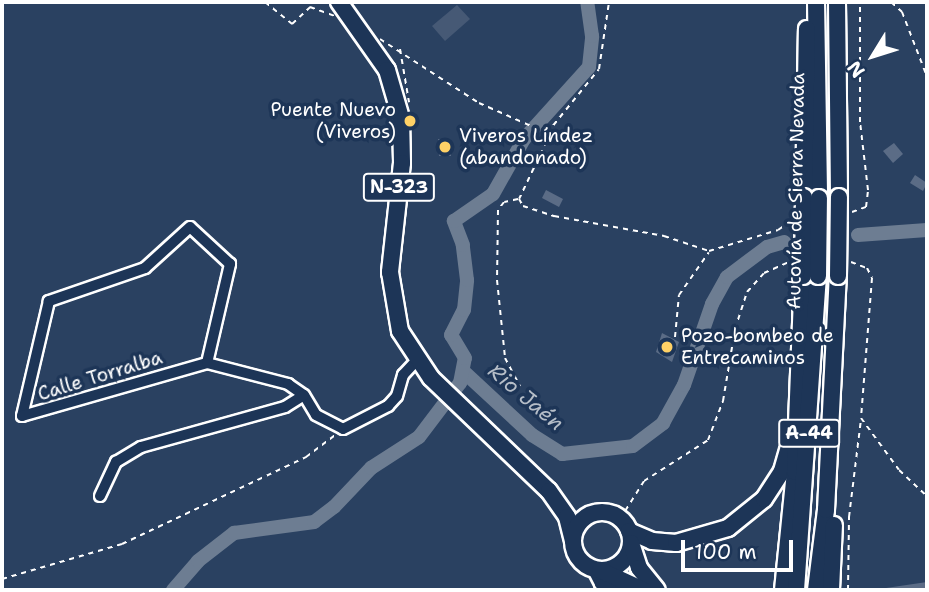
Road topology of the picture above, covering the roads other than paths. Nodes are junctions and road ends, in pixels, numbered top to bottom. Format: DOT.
graph roads {
  1 [pos="807,2"];
  2 [pos="816,2"];
  3 [pos="837,2"];
  4 [pos="343,7"];
  5 [pos="812,197"];
  6 [pos="811,276"];
  7 [pos="417,360"];
  8 [pos="207,363"];
  9 [pos="834,379"];
  10 [pos="303,395"];
  11 [pos="798,395"];
  12 [pos="534,476"];
  13 [pos="100,496"];
  14 [pos="596,513"];
  15 [pos="626,531"];
  16 [pos="573,541"];
  17 [pos="596,569"];
  18 [pos="623,590"];
  19 [pos="645,590"];
  20 [pos="783,590"];
  21 [pos="796,590"];
  22 [pos="816,590"];
  23 [pos="831,590"];
  1 -- 5 [label="highway"];
  2 -- 5 [label="highway, Autovía de Sierra Nevada"];
  3 -- 9 [label="highway, A-44, bridge"];
  4 -- 7 [label="highway, N-323"];
  5 -- 6 [label="highway, bridge"];
  6 -- 11 [label="highway"];
  6 -- 21 [label="highway, Autovía de Sierra Nevada / A-44"];
  7 -- 10 [label="street"];
  7 -- 12 [label="highway, N-323"];
  8 -- 8 [label="street, Calle Torralba"];
  8 -- 10 [label="street"];
  9 -- 22 [label="highway, A-44"];
  9 -- 23 [label="highway"];
  10 -- 13 [label="street"];
  11 -- 15 [label="highway"];
  11 -- 20 [label="highway"];
  12 -- 14 [label="highway"];
  12 -- 16 [label="highway"];
  14 -- 15 [label="highway"];
  14 -- 16 [label="highway"];
  15 -- 17 [label="highway"];
  15 -- 19 [label="highway"];
  16 -- 17 [label="highway"];
  17 -- 18 [label="street"];
  17 -- 19 [label="highway"];
}
